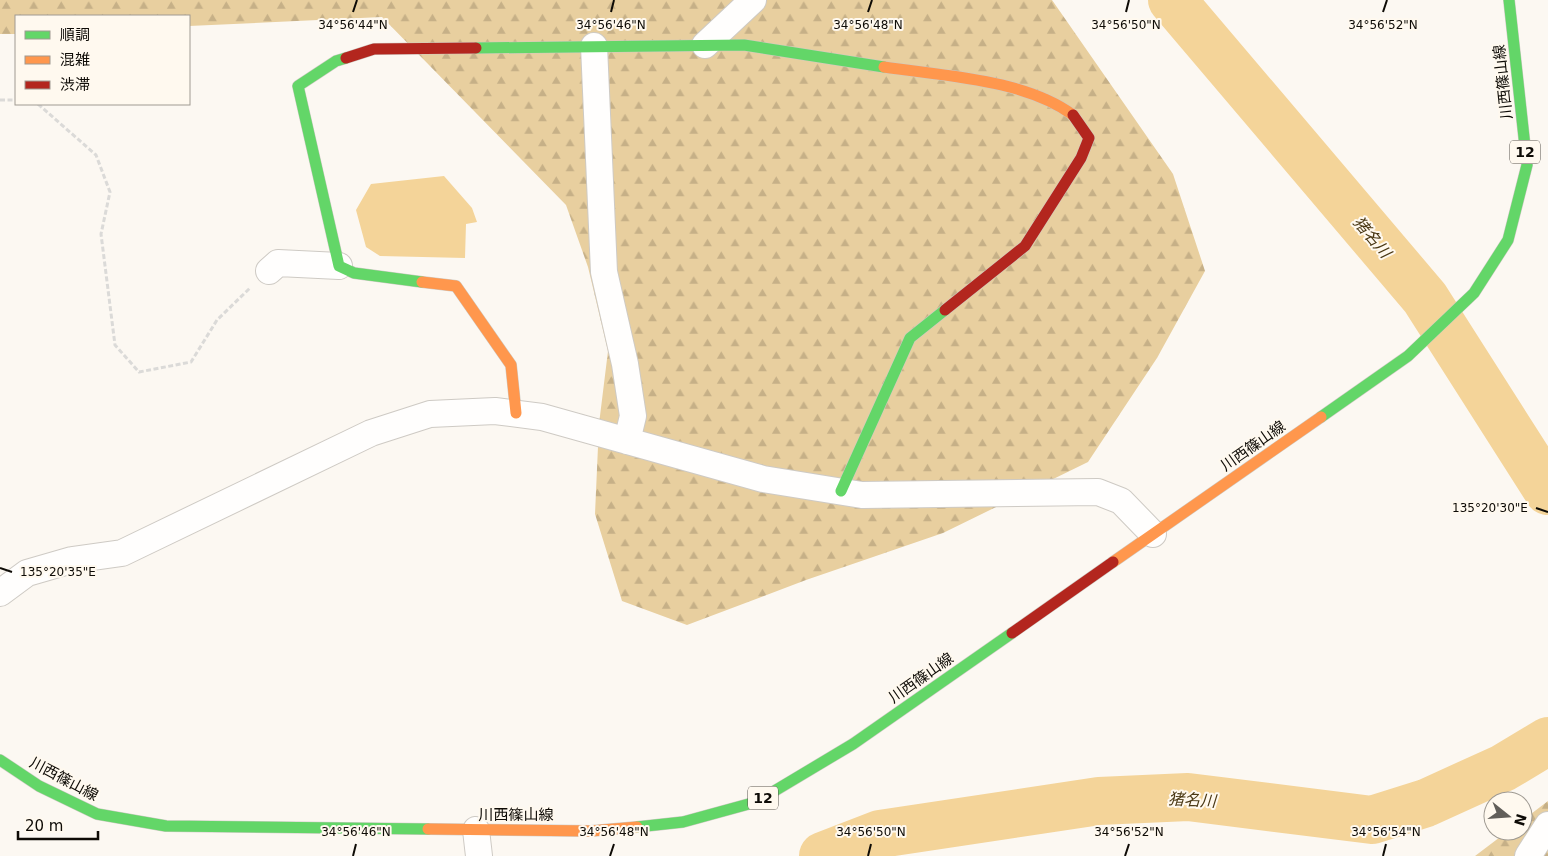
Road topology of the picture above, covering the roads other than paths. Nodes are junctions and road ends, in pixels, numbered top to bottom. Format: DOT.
graph roads {
  1 [pos="752,0"];
  2 [pos="1509,0"];
  3 [pos="705,45"];
  4 [pos="594,46"];
  5 [pos="338,266"];
  6 [pos="269,270"];
  7 [pos="516,413"];
  8 [pos="628,441"];
  9 [pos="841,491"];
  10 [pos="1153,534"];
  11 [pos="0,593"];
  12 [pos="0,760"];
  13 [pos="1548,825"];
  14 [pos="476,830"];
  15 [pos="479,856"];
  16 [pos="1528,856"];
  1 -- 3 [label="street"];
  2 -- 10 [label="main road, 川西篠山線 / 12"];
  3 -- 4 [label="main road"];
  3 -- 9 [label="main road"];
  4 -- 5 [label="main road"];
  4 -- 8 [label="street"];
  5 -- 6 [label="street"];
  5 -- 7 [label="main road"];
  7 -- 8 [label="street"];
  7 -- 11 [label="street"];
  8 -- 9 [label="street"];
  9 -- 10 [label="street"];
  10 -- 14 [label="main road, 川西篠山線 / 12"];
  12 -- 14 [label="main road, 川西篠山線 / 12"];
  13 -- 16 [label="street"];
  14 -- 15 [label="street"];
}
